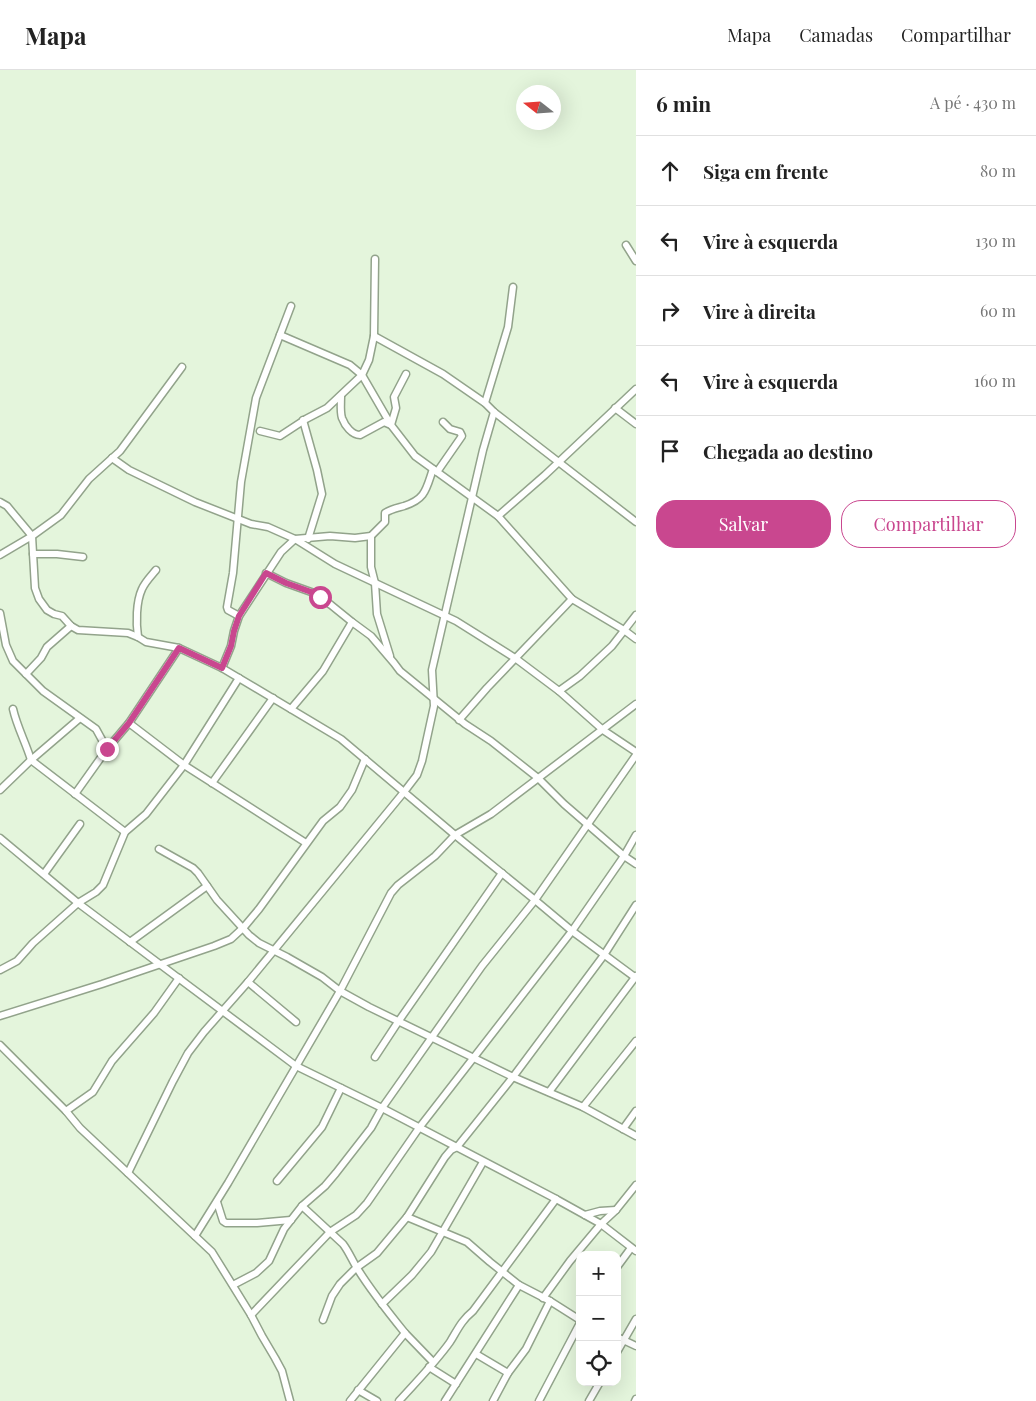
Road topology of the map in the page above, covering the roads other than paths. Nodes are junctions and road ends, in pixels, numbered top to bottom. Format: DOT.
graph roads {
  1 [pos="626,245"];
  2 [pos="375,259"];
  3 [pos="636,261"];
  4 [pos="513,287"];
  5 [pos="291,306"];
  6 [pos="280,335"];
  7 [pos="374,336"];
  8 [pos="182,367"];
  9 [pos="406,374"];
  10 [pos="362,375"];
  11 [pos="636,389"];
  12 [pos="341,396"];
  13 [pos="486,403"];
  14 [pos="615,408"];
  15 [pos="494,412"];
  16 [pos="303,420"];
  17 [pos="443,422"];
  18 [pos="636,424"];
  19 [pos="391,425"];
  20 [pos="260,431"];
  21 [pos="112,458"];
  22 [pos="559,462"];
  23 [pos="435,471"];
  24 [pos="473,496"];
  25 [pos="0,502"];
  26 [pos="498,516"];
  27 [pos="238,518"];
  28 [pos="636,522"];
  29 [pos="32,536"];
  30 [pos="371,536"];
  31 [pos="295,539"];
  32 [pos="308,539"];
  33 [pos="0,554"];
  34 [pos="33,554"];
  35 [pos="83,557"];
  36 [pos="156,570"];
  37 [pos="266,573"];
  38 [pos="374,583"];
  39 [pos="572,599"];
  40 [pos="0,613"];
  41 [pos="636,615"];
  42 [pos="239,616"];
  43 [pos="445,616"];
  44 [pos="352,622"];
  45 [pos="71,626"];
  46 [pos="624,630"];
  47 [pos="138,637"];
  48 [pos="636,639"];
  49 [pos="179,648"];
  50 [pos="515,658"];
  51 [pos="391,659"];
  52 [pos="222,668"];
  53 [pos="26,674"];
  54 [pos="239,678"];
  55 [pos="559,692"];
  56 [pos="273,698"];
  57 [pos="433,699"];
  58 [pos="636,704"];
  59 [pos="14,709"];
  60 [pos="291,709"];
  61 [pos="80,718"];
  62 [pos="459,720"];
  63 [pos="129,723"];
  64 [pos="603,730"];
  65 [pos="107,749"];
  66 [pos="636,754"];
  67 [pos="365,759"];
  68 [pos="32,760"];
  69 [pos="184,765"];
  70 [pos="538,778"];
  71 [pos="212,783"];
  72 [pos="0,790"];
  73 [pos="404,792"];
  74 [pos="75,794"];
  75 [pos="80,824"];
  76 [pos="588,824"];
  77 [pos="126,832"];
  78 [pos="455,835"];
  79 [pos="636,835"];
  80 [pos="0,838"];
  81 [pos="306,843"];
  82 [pos="160,849"];
  83 [pos="624,856"];
  84 [pos="636,864"];
  85 [pos="502,873"];
  86 [pos="44,874"];
  87 [pos="207,886"];
  88 [pos="535,900"];
  89 [pos="78,903"];
  90 [pos="636,905"];
  91 [pos="244,928"];
  92 [pos="572,931"];
  93 [pos="130,942"];
  94 [pos="273,950"];
  95 [pos="604,954"];
  96 [pos="161,965"];
  97 [pos="0,970"];
  98 [pos="636,977"];
  99 [pos="179,978"];
  100 [pos="248,982"];
  101 [pos="340,991"];
  102 [pos="222,1011"];
  103 [pos="0,1016"];
  104 [pos="296,1022"];
  105 [pos="398,1022"];
  106 [pos="432,1038"];
  107 [pos="636,1041"];
  108 [pos="0,1045"];
  109 [pos="375,1057"];
  110 [pos="474,1058"];
  111 [pos="296,1066"];
  112 [pos="513,1077"];
  113 [pos="341,1088"];
  114 [pos="548,1092"];
  115 [pos="583,1107"];
  116 [pos="382,1108"];
  117 [pos="636,1111"];
  118 [pos="66,1112"];
  119 [pos="419,1128"];
  120 [pos="623,1129"];
  121 [pos="636,1136"];
  122 [pos="457,1147"];
  123 [pos="483,1162"];
  124 [pos="128,1173"];
  125 [pos="277,1181"];
  126 [pos="636,1185"];
  127 [pos="556,1199"];
  128 [pos="217,1202"];
  129 [pos="302,1206"];
  130 [pos="616,1210"];
  131 [pos="584,1215"];
  132 [pos="407,1216"];
  133 [pos="291,1220"];
  134 [pos="601,1224"];
  135 [pos="330,1232"];
  136 [pos="442,1232"];
  137 [pos="195,1236"];
  138 [pos="634,1249"];
  139 [pos="621,1263"];
  140 [pos="356,1268"];
  141 [pos="501,1272"];
  142 [pos="233,1285"];
  143 [pos="519,1285"];
  144 [pos="546,1300"];
  145 [pos="382,1304"];
  146 [pos="251,1315"];
  147 [pos="576,1319"];
  148 [pos="636,1319"];
  149 [pos="323,1320"];
  150 [pos="576,1329"];
  151 [pos="405,1333"];
  152 [pos="621,1339"];
  153 [pos="636,1346"];
  154 [pos="476,1354"];
  155 [pos="431,1364"];
  156 [pos="508,1373"];
  157 [pos="456,1384"];
  158 [pos="598,1386"];
  159 [pos="358,1390"];
  160 [pos="290,1401"];
  161 [pos="350,1401"];
  162 [pos="377,1401"];
  163 [pos="399,1401"];
  164 [pos="445,1401"];
  165 [pos="493,1401"];
  166 [pos="539,1401"];
  167 [pos="589,1401"];
  1 -- 3 [label="street"];
  2 -- 7 [label="street"];
  4 -- 13 [label="street"];
  5 -- 6 [label="street"];
  6 -- 10 [label="street"];
  6 -- 27 [label="street"];
  7 -- 10 [label="street"];
  7 -- 13 [label="street"];
  8 -- 21 [label="street"];
  9 -- 19 [label="street"];
  10 -- 12 [label="street"];
  10 -- 19 [label="street"];
  11 -- 14 [label="street"];
  12 -- 16 [label="street"];
  12 -- 19 [label="street"];
  13 -- 15 [label="street"];
  14 -- 18 [label="street"];
  14 -- 22 [label="street"];
  15 -- 22 [label="street"];
  15 -- 24 [label="street"];
  16 -- 20 [label="street"];
  16 -- 32 [label="street"];
  17 -- 23 [label="street"];
  19 -- 23 [label="street"];
  21 -- 27 [label="street"];
  21 -- 29 [label="street"];
  22 -- 26 [label="street"];
  22 -- 28 [label="street"];
  23 -- 24 [label="street"];
  23 -- 30 [label="street"];
  24 -- 26 [label="street"];
  24 -- 43 [label="street"];
  25 -- 29 [label="street"];
  26 -- 39 [label="street"];
  27 -- 31 [label="street"];
  27 -- 42 [label="street"];
  29 -- 33 [label="street"];
  29 -- 34 [label="street"];
  30 -- 32 [label="street"];
  30 -- 38 [label="street"];
  31 -- 32 [label="street"];
  31 -- 37 [label="street"];
  31 -- 38 [label="street"];
  34 -- 35 [label="street"];
  34 -- 45 [label="street"];
  36 -- 47 [label="street"];
  37 -- 42 [label="street"];
  37 -- 44 [label="street"];
  38 -- 43 [label="street"];
  38 -- 51 [label="street"];
  39 -- 46 [label="street"];
  39 -- 50 [label="street"];
  40 -- 53 [label="street"];
  41 -- 46 [label="street"];
  42 -- 52 [label="street"];
  43 -- 50 [label="street"];
  43 -- 57 [label="street"];
  44 -- 51 [label="street"];
  44 -- 60 [label="street"];
  45 -- 47 [label="street"];
  45 -- 53 [label="street"];
  46 -- 48 [label="street"];
  46 -- 55 [label="street"];
  47 -- 49 [label="street"];
  49 -- 52 [label="street"];
  49 -- 63 [label="street"];
  50 -- 55 [label="street"];
  50 -- 62 [label="street"];
  51 -- 57 [label="street"];
  52 -- 54 [label="street"];
  53 -- 61 [label="street"];
  54 -- 56 [label="street"];
  54 -- 69 [label="street"];
  55 -- 64 [label="street"];
  56 -- 60 [label="street"];
  56 -- 71 [label="street"];
  57 -- 62 [label="street"];
  57 -- 73 [label="street"];
  58 -- 64 [label="street"];
  59 -- 68 [label="street"];
  60 -- 67 [label="street"];
  61 -- 65 [label="street"];
  61 -- 68 [label="street"];
  62 -- 70 [label="street"];
  63 -- 65 [label="street"];
  63 -- 69 [label="street"];
  64 -- 66 [label="street"];
  64 -- 70 [label="street"];
  65 -- 74 [label="street"];
  66 -- 76 [label="street"];
  67 -- 73 [label="street"];
  67 -- 81 [label="street"];
  68 -- 72 [label="street"];
  68 -- 74 [label="street"];
  69 -- 71 [label="street"];
  69 -- 77 [label="street"];
  70 -- 76 [label="street"];
  70 -- 78 [label="street"];
  71 -- 81 [label="street"];
  73 -- 78 [label="street"];
  73 -- 94 [label="street"];
  74 -- 77 [label="street"];
  75 -- 86 [label="street"];
  76 -- 83 [label="street"];
  76 -- 88 [label="street"];
  77 -- 89 [label="street"];
  78 -- 85 [label="street"];
  78 -- 101 [label="street"];
  79 -- 83 [label="street"];
  80 -- 86 [label="street"];
  81 -- 91 [label="street"];
  82 -- 87 [label="street"];
  83 -- 84 [label="street"];
  83 -- 92 [label="street"];
  85 -- 88 [label="street"];
  85 -- 105 [label="street"];
  86 -- 89 [label="street"];
  87 -- 91 [label="street"];
  87 -- 93 [label="street"];
  88 -- 92 [label="street"];
  88 -- 106 [label="street"];
  89 -- 93 [label="street"];
  89 -- 97 [label="street"];
  90 -- 95 [label="street"];
  91 -- 94 [label="street"];
  91 -- 96 [label="street"];
  92 -- 95 [label="street"];
  92 -- 110 [label="street"];
  93 -- 96 [label="street"];
  94 -- 100 [label="street"];
  94 -- 101 [label="street"];
  95 -- 98 [label="street"];
  95 -- 112 [label="street"];
  96 -- 99 [label="street"];
  96 -- 103 [label="street"];
  98 -- 114 [label="street"];
  99 -- 102 [label="street"];
  99 -- 118 [label="street"];
  100 -- 102 [label="street"];
  100 -- 104 [label="street"];
  101 -- 105 [label="street"];
  101 -- 111 [label="street"];
  102 -- 111 [label="street"];
  102 -- 124 [label="street"];
  105 -- 106 [label="street"];
  105 -- 109 [label="street"];
  106 -- 110 [label="street"];
  106 -- 116 [label="street"];
  107 -- 115 [label="street"];
  108 -- 118 [label="street"];
  110 -- 112 [label="street"];
  110 -- 119 [label="street"];
  111 -- 113 [label="street"];
  111 -- 128 [label="street"];
  112 -- 114 [label="street"];
  112 -- 122 [label="street"];
  113 -- 116 [label="street"];
  113 -- 125 [label="street"];
  114 -- 115 [label="street"];
  115 -- 120 [label="street"];
  116 -- 119 [label="street"];
  116 -- 129 [label="street"];
  117 -- 120 [label="street"];
  118 -- 124 [label="street"];
  119 -- 122 [label="street"];
  119 -- 135 [label="street"];
  120 -- 121 [label="street"];
  122 -- 123 [label="street"];
  122 -- 132 [label="street"];
  123 -- 127 [label="street"];
  123 -- 136 [label="street"];
  124 -- 137 [label="street"];
  126 -- 130 [label="street"];
  127 -- 131 [label="street"];
  127 -- 141 [label="street"];
  128 -- 133 [label="street"];
  128 -- 137 [label="street"];
  129 -- 133 [label="street"];
  129 -- 135 [label="street"];
  130 -- 131 [label="street"];
  130 -- 134 [label="street"];
  131 -- 134 [label="street"];
  132 -- 136 [label="street"];
  132 -- 140 [label="street"];
  133 -- 142 [label="street"];
  134 -- 138 [label="street"];
  134 -- 144 [label="street"];
  135 -- 140 [label="street"];
  135 -- 146 [label="street"];
  136 -- 141 [label="street"];
  136 -- 145 [label="street"];
  137 -- 142 [label="street"];
  138 -- 139 [label="street"];
  140 -- 145 [label="street"];
  140 -- 149 [label="street"];
  141 -- 143 [label="street"];
  141 -- 155 [label="street"];
  142 -- 146 [label="street"];
  143 -- 144 [label="street"];
  143 -- 154 [label="street"];
  144 -- 147 [label="street"];
  144 -- 156 [label="street"];
  145 -- 151 [label="street"];
  146 -- 160 [label="street"];
  148 -- 152 [label="street"];
  150 -- 166 [label="street"];
  151 -- 155 [label="street"];
  151 -- 159 [label="street"];
  152 -- 153 [label="street"];
  154 -- 156 [label="street"];
  154 -- 157 [label="street"];
  155 -- 157 [label="street"];
  155 -- 163 [label="street"];
  156 -- 165 [label="street"];
  157 -- 164 [label="street"];
  158 -- 167 [label="street"];
  159 -- 161 [label="street"];
  159 -- 162 [label="street"];
}
